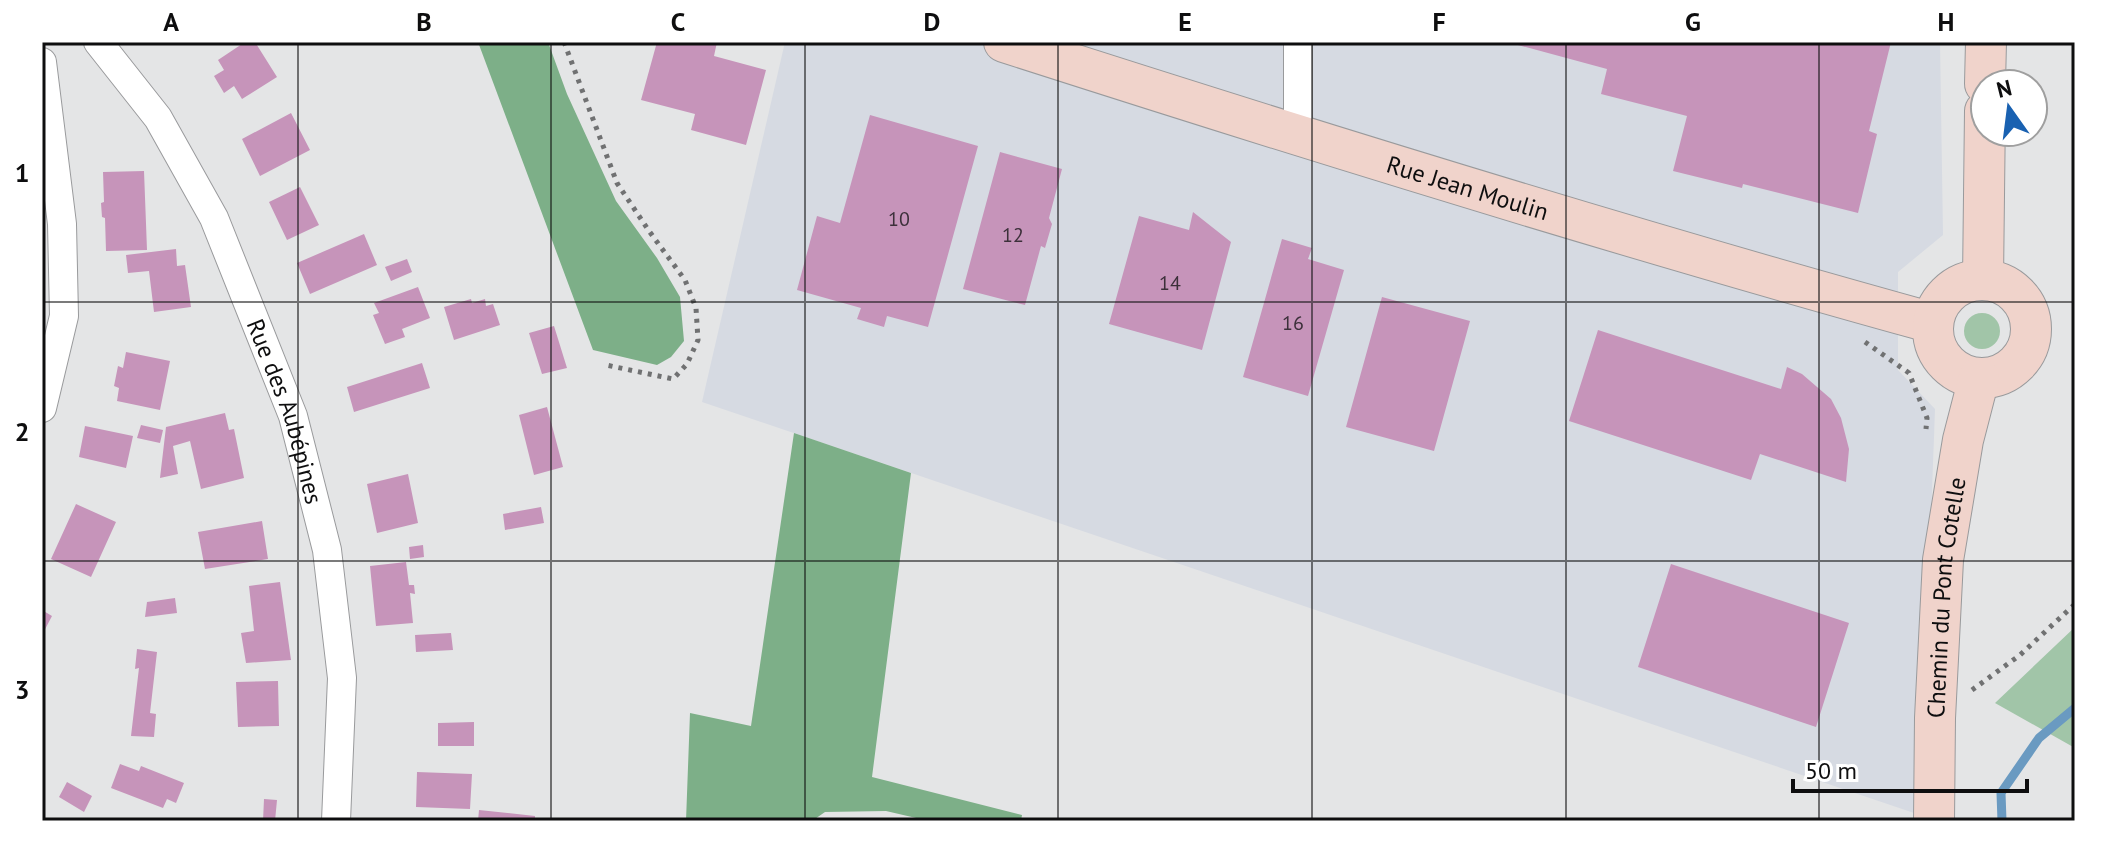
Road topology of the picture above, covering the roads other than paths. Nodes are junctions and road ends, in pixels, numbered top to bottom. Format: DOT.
graph roads {
  1 [pos="98,42"];
  2 [pos="1004,42"];
  3 [pos="1298,42"];
  4 [pos="1986,42"];
  5 [pos="42,62"];
  6 [pos="1985,68"];
  7 [pos="1298,136"];
  8 [pos="1985,148"];
  9 [pos="1983,280"];
  10 [pos="1933,323"];
  11 [pos="1979,378"];
  12 [pos="42,408"];
  13 [pos="336,821"];
  14 [pos="1934,821"];
  1 -- 13 [label="street, Rue des Aubépines"];
  2 -- 7 [label="street, Rue Jean Moulin"];
  3 -- 7 [label="street"];
  4 -- 6 [label="street"];
  5 -- 12 [label="street"];
  7 -- 10 [label="street, Rue Jean Moulin"];
  8 -- 9 [label="street"];
  9 -- 10 [label="street"];
  9 -- 11 [label="street"];
  10 -- 11 [label="street"];
  11 -- 14 [label="street, Chemin du Pont Cotelle"];
}
